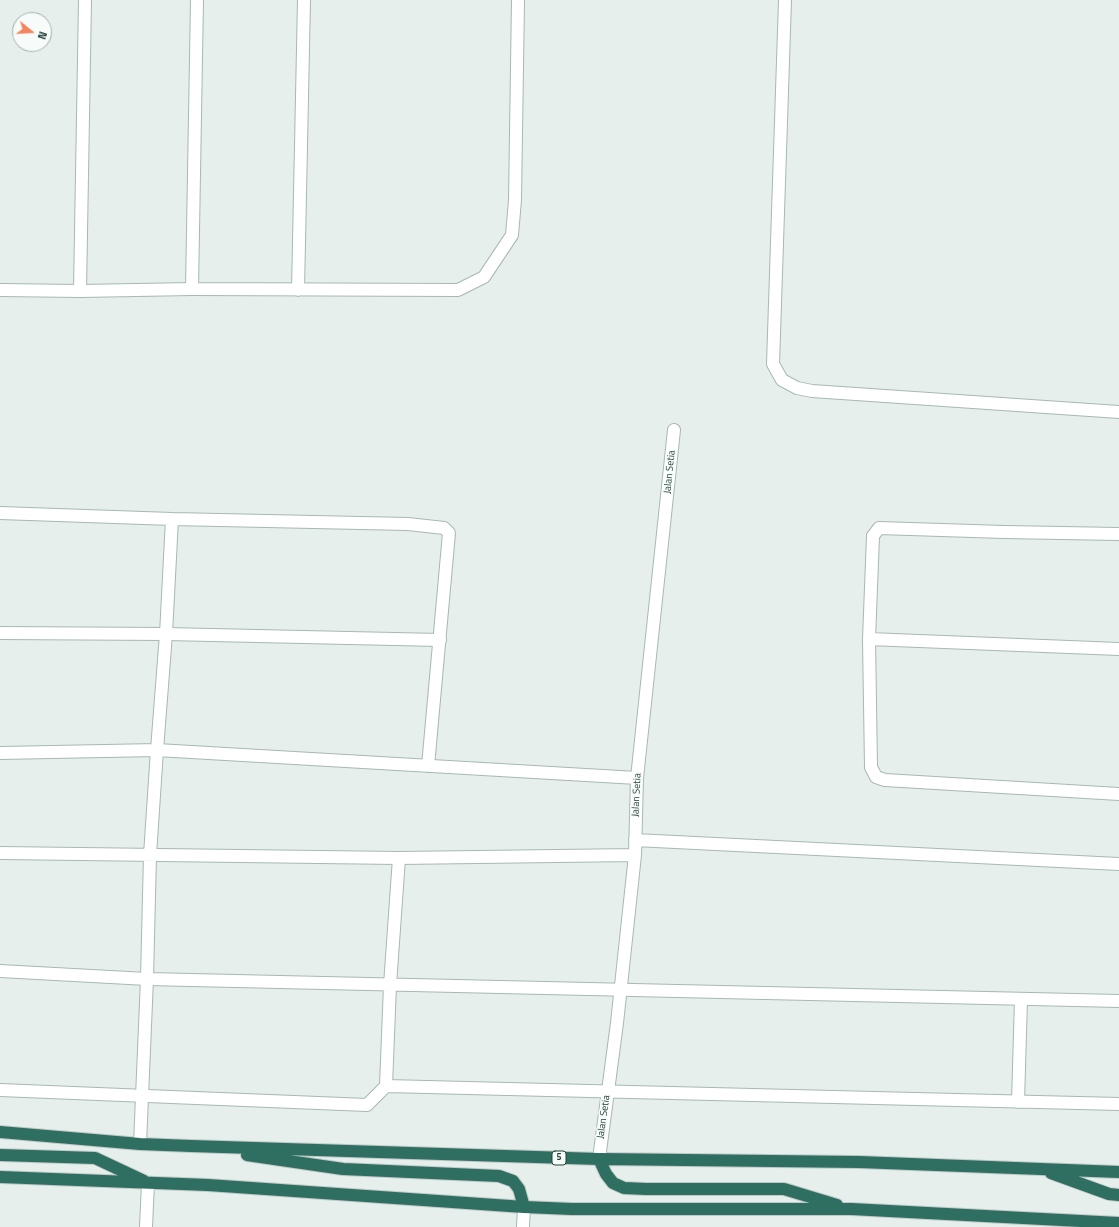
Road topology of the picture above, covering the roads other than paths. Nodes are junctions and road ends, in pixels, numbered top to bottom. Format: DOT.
graph roads {
  1 [pos="85,0"];
  2 [pos="197,0"];
  3 [pos="304,0"];
  4 [pos="518,0"];
  5 [pos="785,0"];
  6 [pos="192,289"];
  7 [pos="0,290"];
  8 [pos="298,290"];
  9 [pos="80,291"];
  10 [pos="1119,412"];
  11 [pos="674,430"];
  12 [pos="0,514"];
  13 [pos="172,519"];
  14 [pos="1119,534"];
  15 [pos="0,633"];
  16 [pos="166,634"];
  17 [pos="869,639"];
  18 [pos="440,640"];
  19 [pos="1119,649"];
  20 [pos="157,750"];
  21 [pos="0,753"];
  22 [pos="428,766"];
  23 [pos="637,778"];
  24 [pos="1119,794"];
  25 [pos="635,840"];
  26 [pos="0,853"];
  27 [pos="150,855"];
  28 [pos="634,855"];
  29 [pos="399,858"];
  30 [pos="1119,864"];
  31 [pos="0,971"];
  32 [pos="147,979"];
  33 [pos="390,985"];
  34 [pos="620,990"];
  35 [pos="1021,999"];
  36 [pos="1119,1001"];
  37 [pos="386,1086"];
  38 [pos="0,1090"];
  39 [pos="608,1091"];
  40 [pos="142,1096"];
  41 [pos="1018,1102"];
  42 [pos="1119,1104"];
  43 [pos="0,1132"];
  44 [pos="140,1144"];
  45 [pos="191,1146"];
  46 [pos="0,1155"];
  47 [pos="599,1159"];
  48 [pos="1041,1170"];
  49 [pos="1119,1172"];
  50 [pos="0,1177"];
  51 [pos="148,1183"];
  52 [pos="1119,1195"];
  53 [pos="524,1207"];
  54 [pos="852,1209"];
  55 [pos="1119,1223"];
  56 [pos="146,1227"];
  57 [pos="523,1227"];
  1 -- 9 [label="street"];
  2 -- 6 [label="street"];
  3 -- 8 [label="street"];
  4 -- 8 [label="street"];
  5 -- 10 [label="street"];
  6 -- 8 [label="street"];
  6 -- 9 [label="street"];
  7 -- 9 [label="street"];
  11 -- 23 [label="street, Jalan Setia"];
  12 -- 13 [label="street"];
  13 -- 16 [label="street"];
  13 -- 18 [label="street"];
  14 -- 17 [label="street"];
  15 -- 16 [label="street"];
  16 -- 18 [label="street"];
  16 -- 20 [label="street"];
  17 -- 19 [label="street"];
  17 -- 24 [label="street"];
  18 -- 22 [label="street"];
  20 -- 21 [label="street"];
  20 -- 22 [label="street"];
  20 -- 27 [label="street"];
  22 -- 23 [label="street"];
  23 -- 25 [label="street, Jalan Setia"];
  25 -- 28 [label="street, Jalan Setia"];
  25 -- 30 [label="street"];
  26 -- 27 [label="street"];
  27 -- 29 [label="street"];
  27 -- 32 [label="street"];
  28 -- 29 [label="street"];
  28 -- 34 [label="street, Jalan Setia"];
  29 -- 33 [label="street"];
  31 -- 32 [label="street"];
  32 -- 33 [label="street"];
  32 -- 40 [label="street"];
  33 -- 34 [label="street"];
  33 -- 37 [label="street"];
  34 -- 35 [label="street"];
  34 -- 39 [label="street, Jalan Setia"];
  35 -- 36 [label="street"];
  35 -- 41 [label="street"];
  37 -- 39 [label="street"];
  37 -- 40 [label="street"];
  38 -- 40 [label="street"];
  39 -- 41 [label="street"];
  39 -- 47 [label="street, Jalan Setia"];
  40 -- 44 [label="street"];
  41 -- 42 [label="street"];
  43 -- 44 [label="highway, 5"];
  44 -- 45 [label="highway, 5"];
  45 -- 47 [label="highway, 5"];
  45 -- 53 [label="highway"];
  46 -- 51 [label="highway"];
  47 -- 48 [label="highway, 5"];
  47 -- 54 [label="highway"];
  48 -- 49 [label="highway, 5"];
  48 -- 52 [label="highway"];
  50 -- 51 [label="highway"];
  51 -- 53 [label="highway"];
  51 -- 56 [label="street"];
  53 -- 54 [label="highway"];
  53 -- 57 [label="street"];
  54 -- 55 [label="highway"];
}
